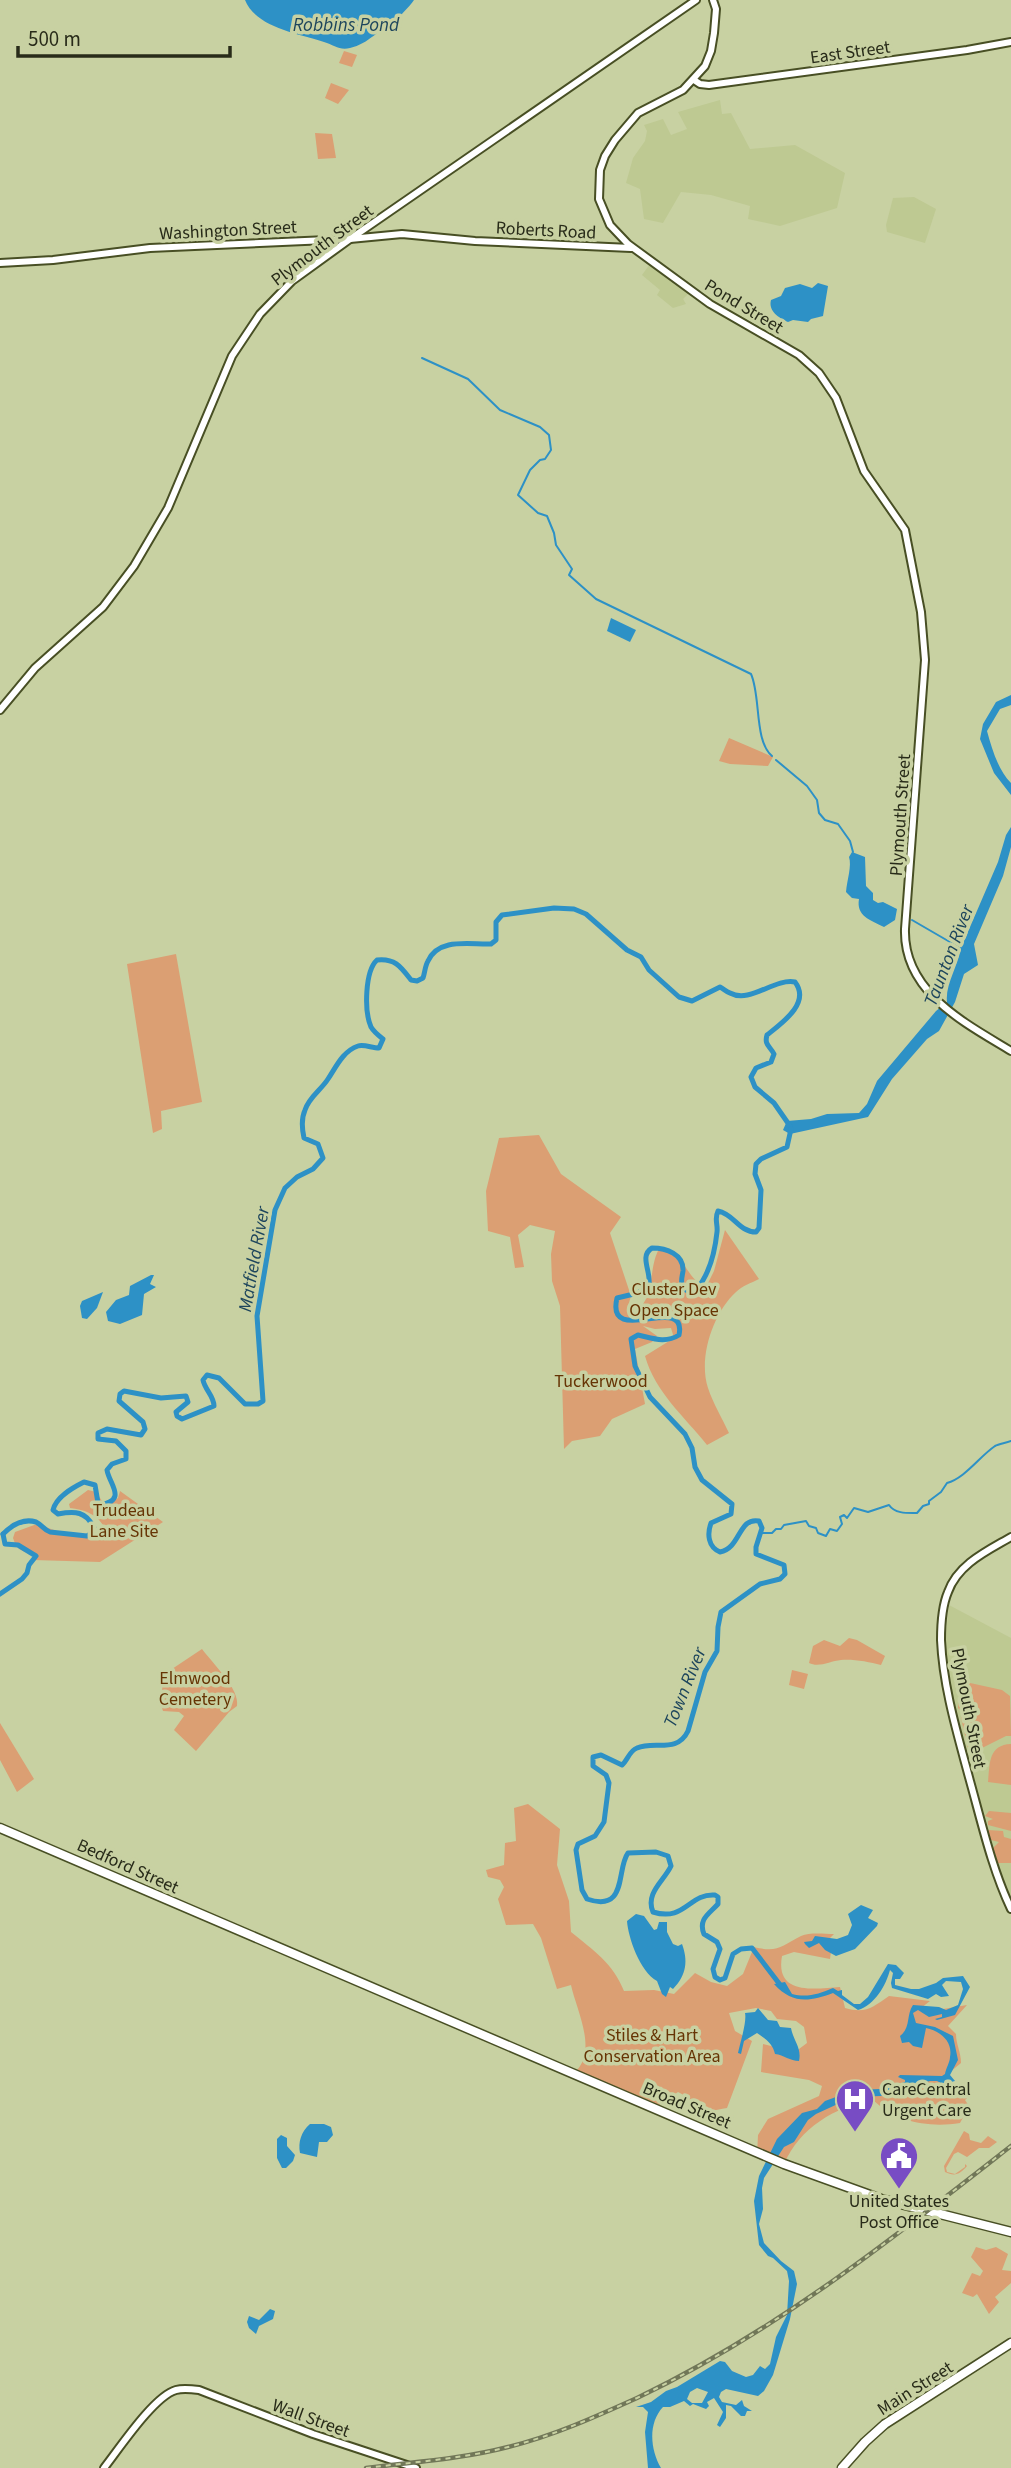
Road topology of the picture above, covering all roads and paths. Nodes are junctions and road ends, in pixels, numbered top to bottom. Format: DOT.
graph roads {
  1 [pos="696,0"];
  2 [pos="713,0"];
  3 [pos="1011,42"];
  4 [pos="694,80"];
  5 [pos="350,239"];
  6 [pos="458,239"];
  7 [pos="633,248"];
  8 [pos="0,263"];
  9 [pos="906,535"];
  10 [pos="0,709"];
  11 [pos="1011,1051"];
  12 [pos="1011,1537"];
  13 [pos="0,1828"];
  14 [pos="1011,1909"];
  15 [pos="243,1933"];
  16 [pos="1011,2232"];
  17 [pos="1011,2343"];
  18 [pos="104,2468"];
  19 [pos="416,2468"];
  20 [pos="842,2468"];
  1 -- 5 [label="main road, Plymouth Street"];
  2 -- 4 [label="main road"];
  3 -- 4 [label="main road, East Street"];
  4 -- 7 [label="main road, Pond Street"];
  5 -- 6 [label="main road, Washington Street"];
  5 -- 8 [label="main road, Washington Street"];
  5 -- 10 [label="main road, Plymouth Street"];
  6 -- 7 [label="main road, Roberts Road"];
  7 -- 9 [label="main road, Pond Street"];
  9 -- 11 [label="main road, Plymouth Street"];
  12 -- 14 [label="main road, Plymouth Street"];
  13 -- 15 [label="main road, Bedford Street"];
  15 -- 16 [label="main road, Broad Street"];
  17 -- 20 [label="main road, Main Street"];
  18 -- 19 [label="main road, Wall Street"];
}
